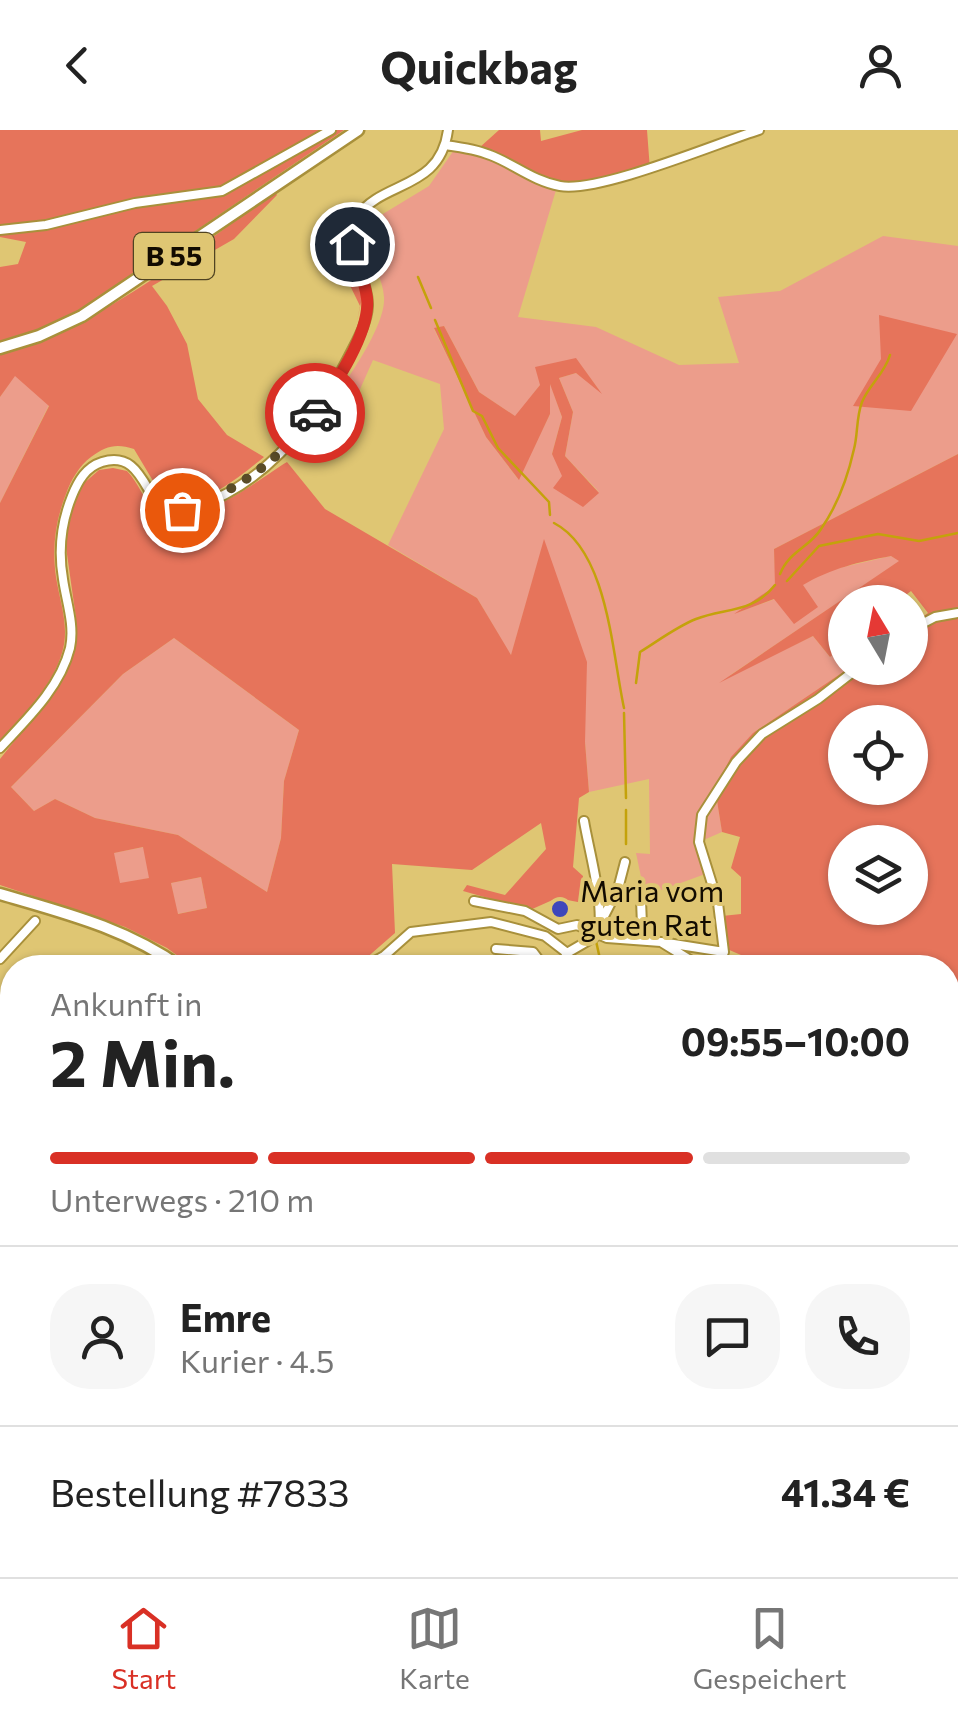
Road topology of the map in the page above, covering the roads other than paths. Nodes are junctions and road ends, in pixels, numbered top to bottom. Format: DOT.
graph roads {
  1 [pos="331,130"];
  2 [pos="358,130"];
  3 [pos="448,130"];
  4 [pos="759,130"];
  5 [pos="445,145"];
  6 [pos="0,230"];
  7 [pos="0,348"];
  8 [pos="958,613"];
  9 [pos="928,621"];
  10 [pos="836,685"];
  11 [pos="0,748"];
  12 [pos="584,821"];
  13 [pos="626,862"];
  14 [pos="0,894"];
  15 [pos="641,900"];
  16 [pos="474,901"];
  17 [pos="602,920"];
  18 [pos="35,921"];
  19 [pos="598,935"];
  20 [pos="648,940"];
  21 [pos="661,942"];
  22 [pos="496,949"];
  23 [pos="567,954"];
  24 [pos="4,955"];
  25 [pos="160,955"];
  26 [pos="385,955"];
  27 [pos="535,955"];
  28 [pos="682,955"];
  1 -- 6 [label="street"];
  2 -- 7 [label="main road, B 55"];
  3 -- 5 [label="street"];
  4 -- 5 [label="street"];
  5 -- 11 [label="street"];
  8 -- 9 [label="street"];
  10 -- 21 [label="street"];
  12 -- 17 [label="street"];
  13 -- 17 [label="street"];
  14 -- 25 [label="main road"];
  15 -- 20 [label="street"];
  16 -- 19 [label="street"];
  17 -- 19 [label="street"];
  18 -- 24 [label="street"];
  19 -- 20 [label="street"];
  19 -- 23 [label="street"];
  20 -- 21 [label="street"];
  21 -- 28 [label="street"];
  22 -- 27 [label="street"];
  23 -- 26 [label="street"];
}
